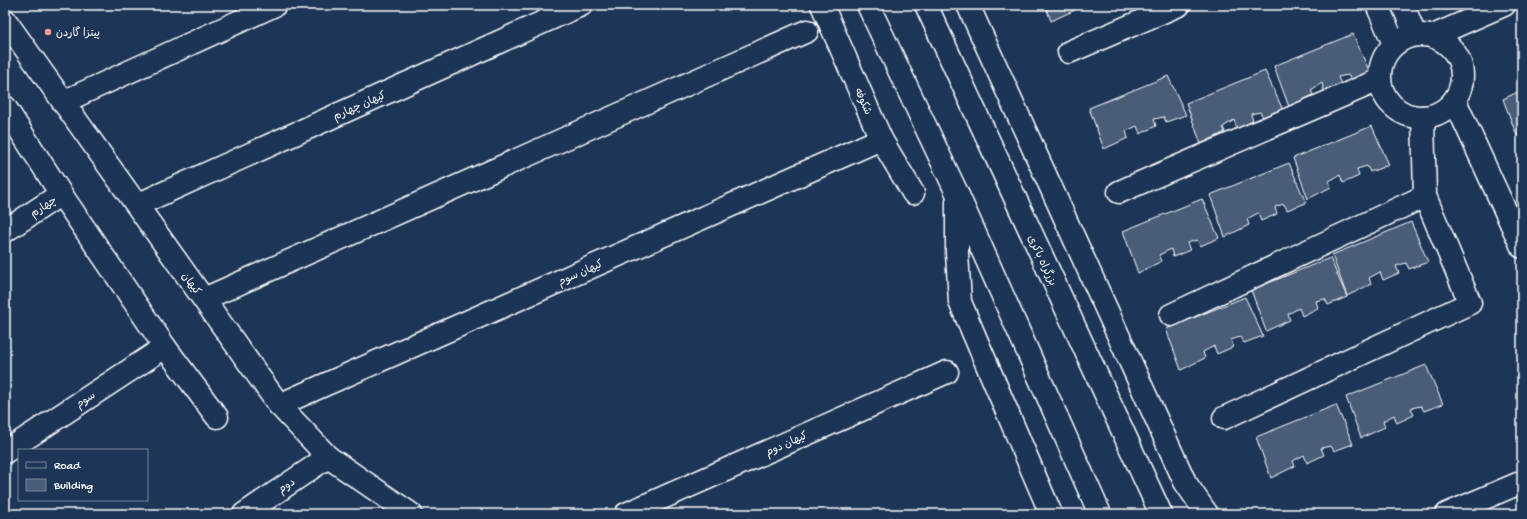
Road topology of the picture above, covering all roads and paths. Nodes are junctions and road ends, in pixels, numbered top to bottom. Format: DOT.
graph roads {
  1 [pos="275,5"];
  2 [pos="581,5"];
  3 [pos="822,5"];
  4 [pos="868,5"];
  5 [pos="926,5"];
  6 [pos="968,5"];
  7 [pos="1179,5"];
  8 [pos="1377,5"];
  9 [pos="1403,5"];
  10 [pos="1504,5"];
  11 [pos="5,20"];
  12 [pos="807,31"];
  13 [pos="1424,35"];
  14 [pos="1394,44"];
  15 [pos="1069,52"];
  16 [pos="1379,80"];
  17 [pos="1454,101"];
  18 [pos="63,102"];
  19 [pos="5,107"];
  20 [pos="1423,117"];
  21 [pos="881,139"];
  22 [pos="1119,192"];
  23 [pos="913,193"];
  24 [pos="957,193"];
  25 [pos="61,194"];
  26 [pos="1425,196"];
  27 [pos="137,205"];
  28 [pos="5,231"];
  29 [pos="1522,247"];
  30 [pos="204,299"];
  31 [pos="1171,315"];
  32 [pos="164,347"];
  33 [pos="947,372"];
  34 [pos="280,405"];
  35 [pos="218,417"];
  36 [pos="1224,418"];
  37 [pos="5,452"];
  38 [pos="328,456"];
  39 [pos="1522,482"];
  40 [pos="1161,512"];
  41 [pos="244,514"];
  42 [pos="411,514"];
  43 [pos="626,514"];
  44 [pos="1051,514"];
  45 [pos="1100,514"];
  46 [pos="1207,514"];
  47 [pos="1447,514"];
  1 -- 18 [label="main road"];
  2 -- 27 [label="main road, کیهان چهارم"];
  3 -- 21 [label="main road, شکوفه"];
  4 -- 24 [label="main road"];
  5 -- 40 [label="main road, بزرگراه باکری"];
  6 -- 46 [label="main road"];
  7 -- 15 [label="main road"];
  8 -- 14 [label="main road"];
  9 -- 13 [label="main road"];
  10 -- 13 [label="main road"];
  11 -- 18 [label="main road, کیهان"];
  12 -- 30 [label="main road"];
  13 -- 14 [label="main road"];
  13 -- 17 [label="main road"];
  14 -- 16 [label="main road"];
  16 -- 20 [label="main road"];
  16 -- 22 [label="main road"];
  17 -- 20 [label="main road"];
  17 -- 29 [label="main road"];
  18 -- 27 [label="main road, کیهان"];
  19 -- 25 [label="main road"];
  20 -- 26 [label="main road"];
  21 -- 23 [label="main road, شکوفه"];
  21 -- 34 [label="main road, کیهان سوم"];
  24 -- 44 [label="main road"];
  24 -- 45 [label="main road"];
  25 -- 28 [label="main road, چهارم"];
  25 -- 32 [label="main road"];
  26 -- 31 [label="main road"];
  26 -- 36 [label="main road"];
  27 -- 30 [label="main road, کیهان"];
  30 -- 34 [label="main road, کیهان"];
  32 -- 35 [label="main road"];
  32 -- 37 [label="main road, سوم"];
  33 -- 43 [label="main road, کیهان دوم"];
  34 -- 38 [label="main road, کیهان"];
  38 -- 41 [label="main road, دوم"];
  38 -- 42 [label="main road, کیهان"];
  39 -- 47 [label="main road"];
}
